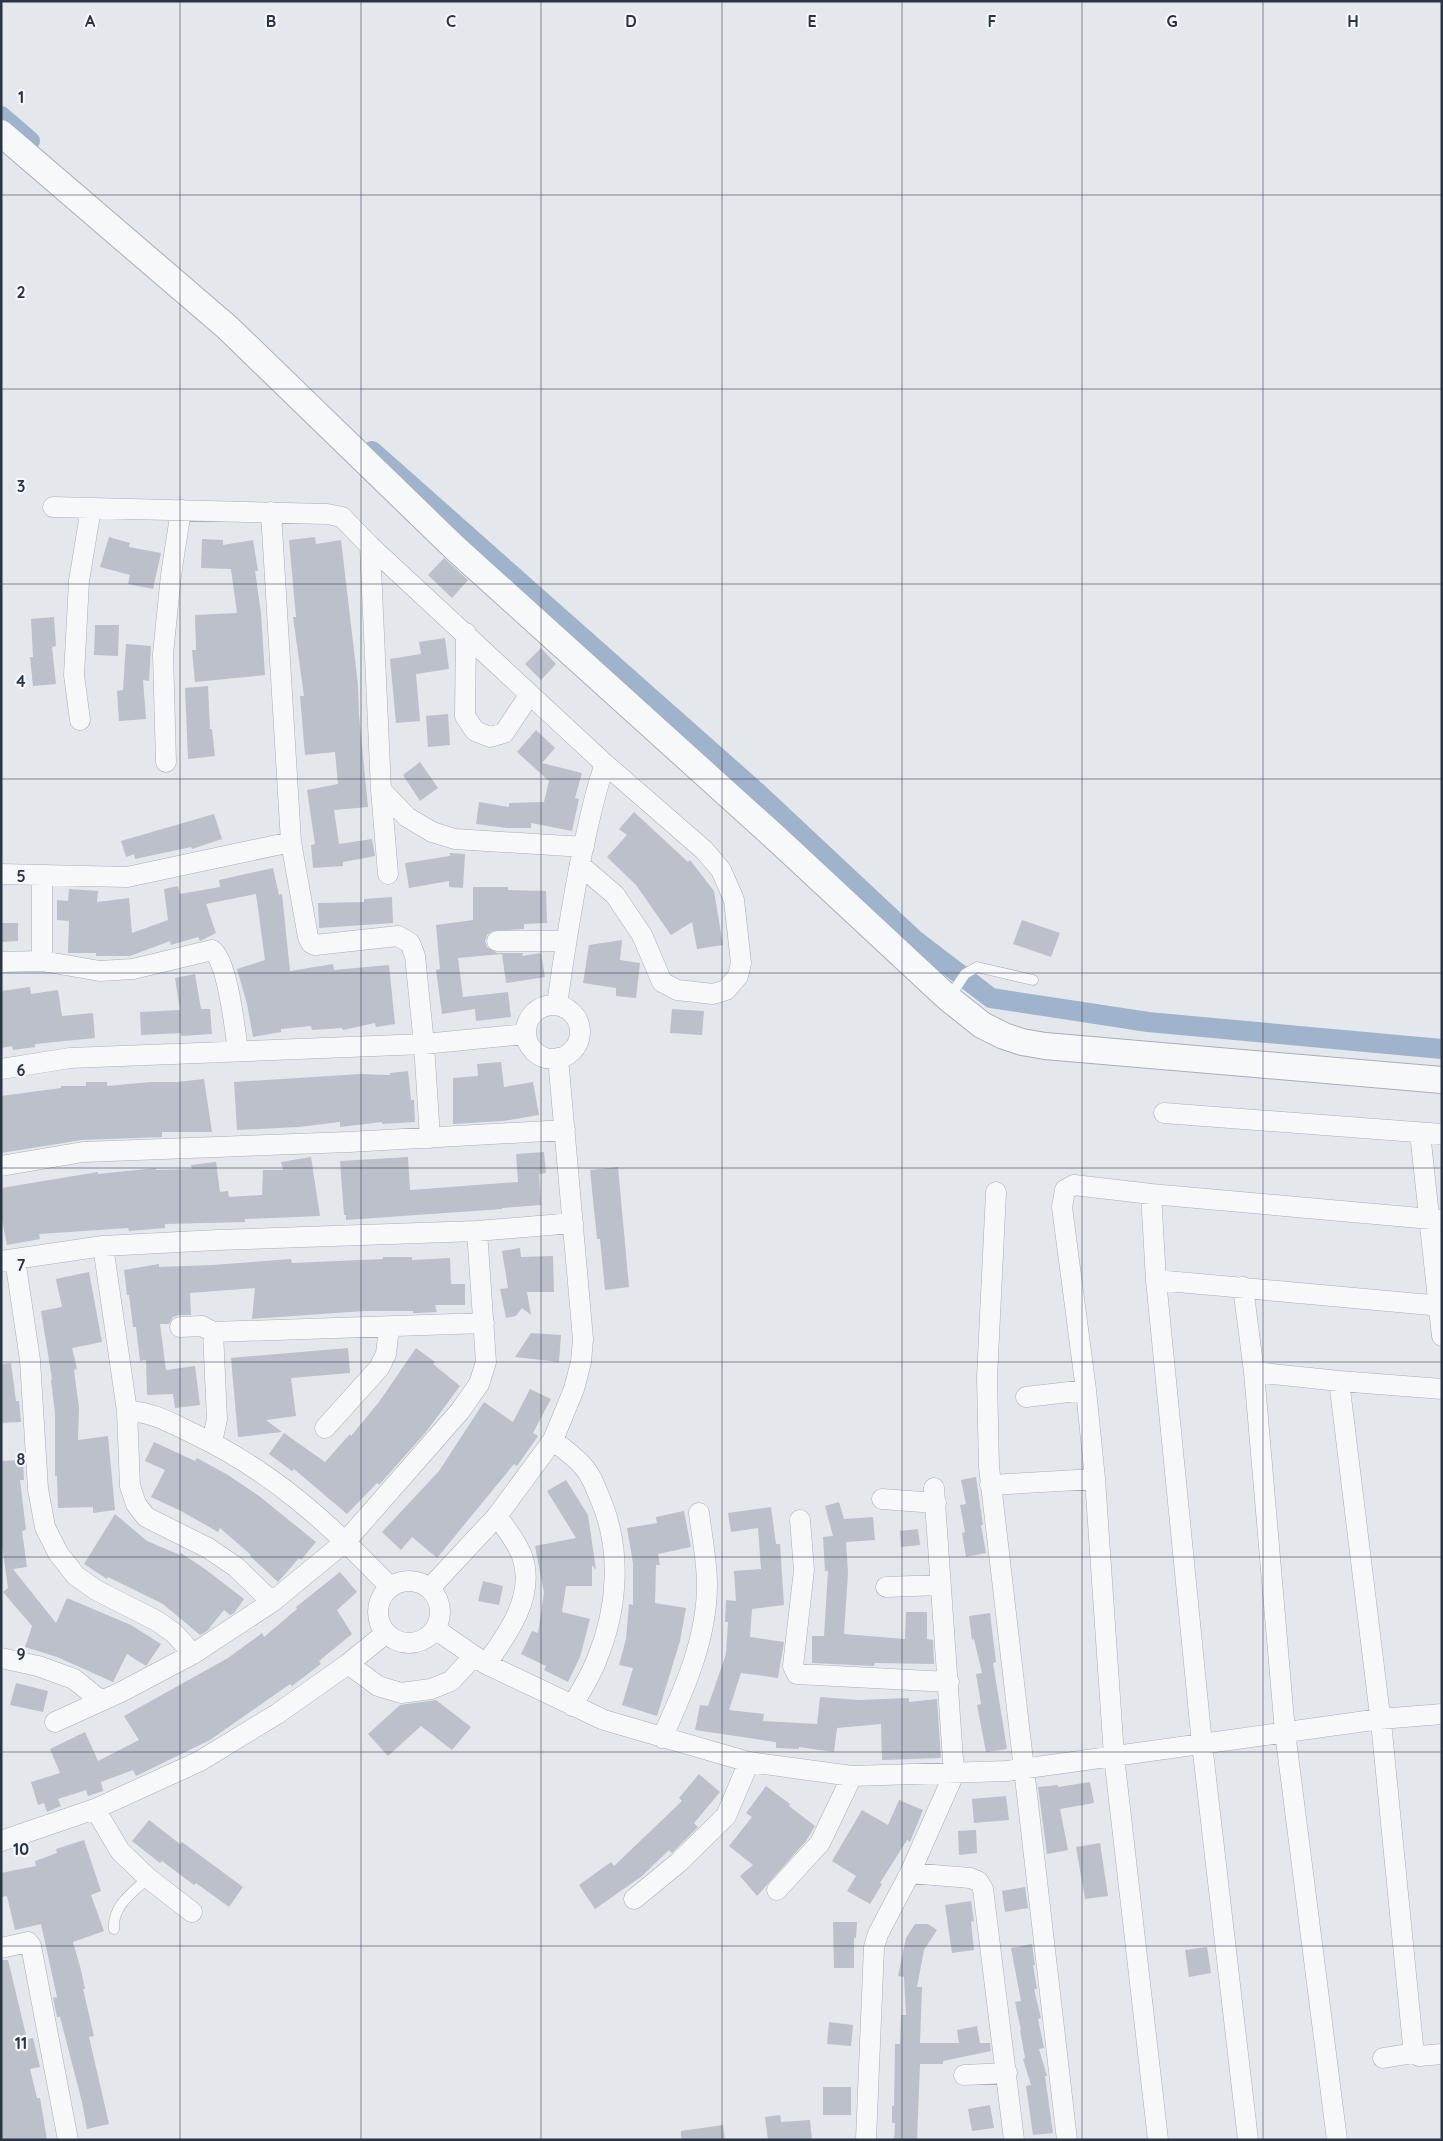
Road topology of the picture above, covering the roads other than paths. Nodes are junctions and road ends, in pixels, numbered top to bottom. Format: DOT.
graph roads {
  1 [pos="1,133"];
  2 [pos="53,507"];
  3 [pos="91,508"];
  4 [pos="181,510"];
  5 [pos="271,512"];
  6 [pos="370,546"];
  7 [pos="466,633"];
  8 [pos="530,694"];
  9 [pos="80,720"];
  10 [pos="166,762"];
  11 [pos="605,764"];
  12 [pos="382,790"];
  13 [pos="291,842"];
  14 [pos="582,856"];
  15 [pos="1,874"];
  16 [pos="388,874"];
  17 [pos="42,876"];
  18 [pos="497,941"];
  19 [pos="566,941"];
  20 [pos="42,960"];
  21 [pos="1,962"];
  22 [pos="1032,980"];
  23 [pos="957,985"];
  24 [pos="558,1005"];
  25 [pos="526,1034"];
  26 [pos="424,1044"];
  27 [pos="238,1052"];
  28 [pos="558,1058"];
  29 [pos="1,1069"];
  30 [pos="1442,1080"];
  31 [pos="1164,1112"];
  32 [pos="565,1130"];
  33 [pos="1420,1133"];
  34 [pos="1442,1134"];
  35 [pos="430,1138"];
  36 [pos="1,1166"];
  37 [pos="996,1192"];
  38 [pos="1151,1194"];
  39 [pos="1435,1219"];
  40 [pos="573,1223"];
  41 [pos="477,1232"];
  42 [pos="103,1246"];
  43 [pos="8,1260"];
  44 [pos="1156,1280"];
  45 [pos="1243,1287"];
  46 [pos="1440,1306"];
  47 [pos="484,1323"];
  48 [pos="180,1327"];
  49 [pos="389,1327"];
  50 [pos="213,1332"];
  51 [pos="1442,1336"];
  52 [pos="1254,1372"];
  53 [pos="1339,1381"];
  54 [pos="1442,1389"];
  55 [pos="1086,1390"];
  56 [pos="1026,1397"];
  57 [pos="127,1411"];
  58 [pos="325,1428"];
  59 [pos="553,1440"];
  60 [pos="212,1442"];
  61 [pos="1095,1479"];
  62 [pos="990,1485"];
  63 [pos="882,1499"];
  64 [pos="699,1513"];
  65 [pos="497,1516"];
  66 [pos="800,1520"];
  67 [pos="346,1542"];
  68 [pos="940,1585"];
  69 [pos="886,1587"];
  70 [pos="390,1588"];
  71 [pos="430,1588"];
  72 [pos="272,1602"];
  73 [pos="435,1629"];
  74 [pos="386,1633"];
  75 [pos="194,1654"];
  76 [pos="1,1658"];
  77 [pos="480,1660"];
  78 [pos="348,1664"];
  79 [pos="949,1682"];
  80 [pos="101,1701"];
  81 [pos="572,1706"];
  82 [pos="1442,1714"];
  83 [pos="1380,1719"];
  84 [pos="55,1722"];
  85 [pos="1285,1732"];
  86 [pos="662,1738"];
  87 [pos="1202,1744"];
  88 [pos="1114,1756"];
  89 [pos="749,1762"];
  90 [pos="1023,1769"];
  91 [pos="954,1774"];
  92 [pos="852,1776"];
  93 [pos="95,1809"];
  94 [pos="1,1841"];
  95 [pos="910,1873"];
  96 [pos="148,1878"];
  97 [pos="776,1890"];
  98 [pos="634,1899"];
  99 [pos="192,1912"];
  100 [pos="114,1929"];
  101 [pos="1,1948"];
  102 [pos="1414,2053"];
  103 [pos="1442,2054"];
  104 [pos="1383,2058"];
  105 [pos="1007,2073"];
  106 [pos="964,2075"];
  107 [pos="68,2140"];
  108 [pos="866,2140"];
  109 [pos="1014,2140"];
  110 [pos="1067,2140"];
  111 [pos="1158,2140"];
  112 [pos="1248,2140"];
  113 [pos="1337,2140"];
  1 -- 23 [label="street"];
  2 -- 3 [label="street"];
  3 -- 4 [label="street"];
  3 -- 9 [label="street"];
  4 -- 5 [label="street"];
  4 -- 10 [label="street"];
  5 -- 6 [label="street"];
  5 -- 13 [label="street"];
  6 -- 7 [label="street"];
  6 -- 12 [label="street"];
  7 -- 8 [label="street"];
  7 -- 8 [label="street"];
  8 -- 11 [label="street"];
  11 -- 14 [label="street"];
  11 -- 14 [label="street"];
  12 -- 14 [label="street"];
  12 -- 16 [label="street"];
  13 -- 17 [label="street"];
  13 -- 26 [label="street"];
  14 -- 19 [label="street"];
  15 -- 17 [label="street"];
  17 -- 20 [label="street"];
  18 -- 19 [label="street"];
  19 -- 24 [label="street"];
  20 -- 21 [label="street"];
  20 -- 27 [label="street"];
  22 -- 23 [label="lane"];
  23 -- 30 [label="street"];
  24 -- 25 [label="street"];
  24 -- 28 [label="street"];
  25 -- 26 [label="street"];
  25 -- 28 [label="street"];
  26 -- 27 [label="street"];
  26 -- 35 [label="street"];
  27 -- 29 [label="street"];
  28 -- 32 [label="street"];
  31 -- 33 [label="street"];
  32 -- 35 [label="street"];
  32 -- 40 [label="street"];
  33 -- 34 [label="street"];
  33 -- 39 [label="street"];
  35 -- 36 [label="street"];
  37 -- 62 [label="street"];
  38 -- 39 [label="street"];
  38 -- 44 [label="street"];
  38 -- 55 [label="street"];
  39 -- 46 [label="street"];
  40 -- 41 [label="street"];
  40 -- 59 [label="street"];
  41 -- 42 [label="street"];
  41 -- 47 [label="street"];
  42 -- 43 [label="street"];
  42 -- 57 [label="street"];
  43 -- 75 [label="street"];
  44 -- 45 [label="street"];
  44 -- 87 [label="street"];
  45 -- 46 [label="street"];
  45 -- 52 [label="street"];
  46 -- 51 [label="street"];
  47 -- 49 [label="street"];
  47 -- 67 [label="street"];
  48 -- 50 [label="street"];
  49 -- 50 [label="street"];
  49 -- 58 [label="street"];
  50 -- 60 [label="street"];
  52 -- 53 [label="street"];
  52 -- 85 [label="street"];
  53 -- 54 [label="street"];
  53 -- 83 [label="street"];
  55 -- 56 [label="street"];
  55 -- 61 [label="street"];
  57 -- 60 [label="street"];
  57 -- 72 [label="street"];
  59 -- 65 [label="street"];
  59 -- 81 [label="street"];
  60 -- 67 [label="street"];
  61 -- 62 [label="street"];
  61 -- 88 [label="street"];
  62 -- 90 [label="street"];
  63 -- 68 [label="street"];
  64 -- 86 [label="street"];
  65 -- 71 [label="street"];
  65 -- 77 [label="street"];
  66 -- 79 [label="street"];
  67 -- 70 [label="street"];
  67 -- 72 [label="street"];
  68 -- 69 [label="street"];
  68 -- 79 [label="street"];
  70 -- 71 [label="street"];
  70 -- 74 [label="street"];
  71 -- 73 [label="street"];
  72 -- 75 [label="street"];
  73 -- 74 [label="street"];
  73 -- 77 [label="street"];
  74 -- 78 [label="street"];
  75 -- 80 [label="street"];
  76 -- 80 [label="street"];
  77 -- 78 [label="street"];
  77 -- 81 [label="street"];
  78 -- 93 [label="street"];
  79 -- 91 [label="street"];
  80 -- 84 [label="street"];
  81 -- 86 [label="street"];
  82 -- 83 [label="street"];
  83 -- 85 [label="street"];
  83 -- 102 [label="street"];
  85 -- 87 [label="street"];
  85 -- 113 [label="street"];
  86 -- 89 [label="street"];
  87 -- 88 [label="street"];
  87 -- 112 [label="street"];
  88 -- 90 [label="street"];
  88 -- 111 [label="street"];
  89 -- 92 [label="street"];
  89 -- 98 [label="street"];
  90 -- 91 [label="street"];
  90 -- 110 [label="street"];
  91 -- 92 [label="street"];
  91 -- 95 [label="street"];
  92 -- 97 [label="street"];
  93 -- 94 [label="street"];
  93 -- 96 [label="street"];
  95 -- 105 [label="street"];
  95 -- 108 [label="street"];
  96 -- 99 [label="street"];
  96 -- 100 [label="lane"];
  101 -- 107 [label="street"];
  102 -- 103 [label="street"];
  102 -- 104 [label="street"];
  105 -- 106 [label="street"];
  105 -- 109 [label="street"];
}
